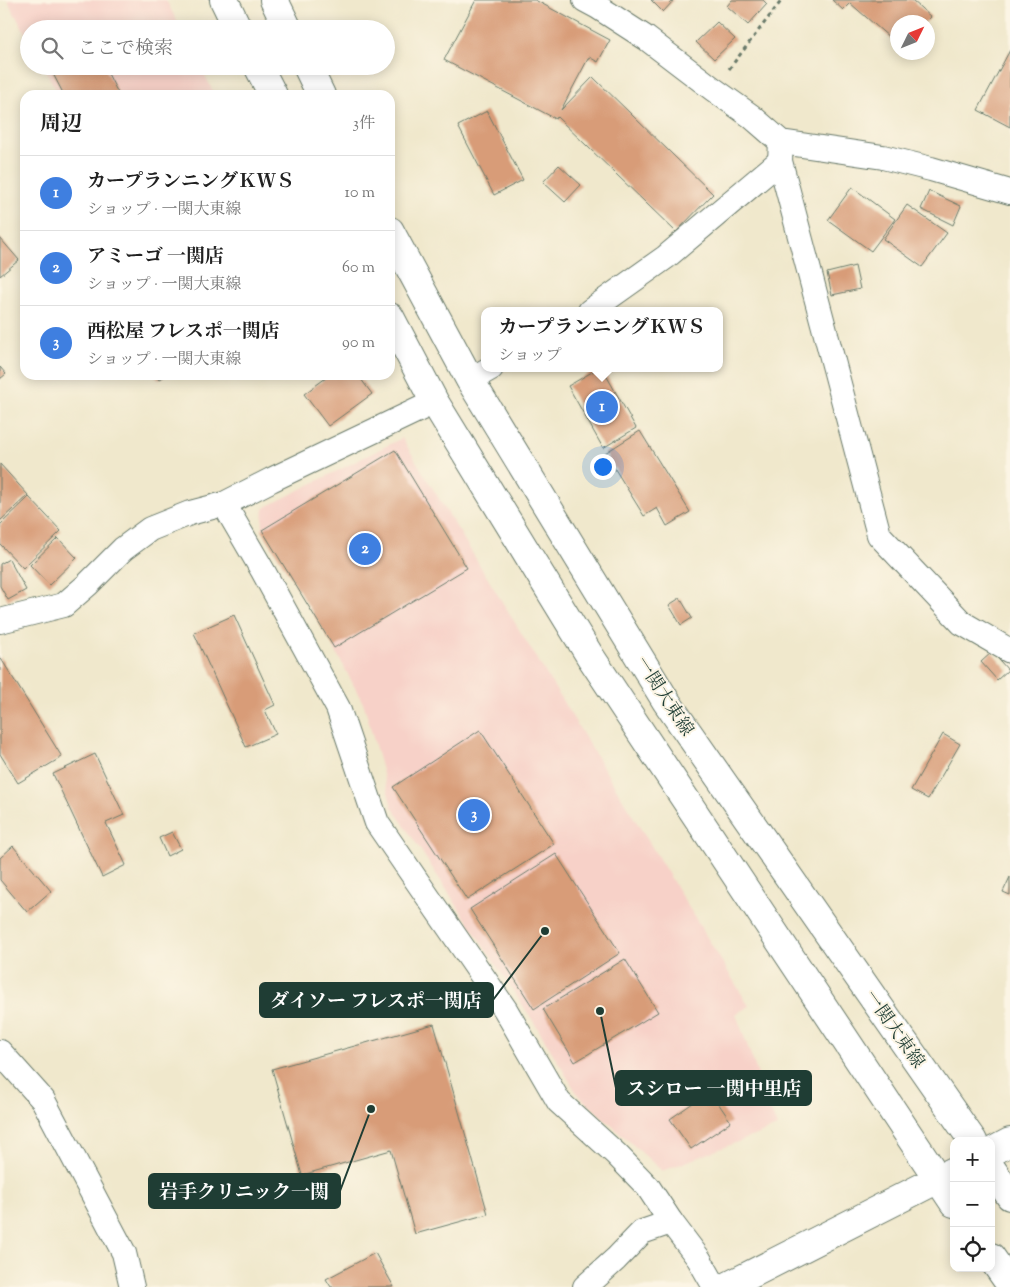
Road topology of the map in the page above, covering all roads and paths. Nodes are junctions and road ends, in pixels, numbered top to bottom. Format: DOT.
graph roads {
  1 [pos="224,0"];
  2 [pos="274,0"];
  3 [pos="585,0"];
  4 [pos="782,0"];
  5 [pos="234,20"];
  6 [pos="284,20"];
  7 [pos="263,75"];
  8 [pos="311,75"];
  9 [pos="713,89"];
  10 [pos="270,90"];
  11 [pos="319,90"];
  12 [pos="781,151"];
  13 [pos="1010,192"];
  14 [pos="395,239"];
  15 [pos="596,307"];
  16 [pos="395,327"];
  17 [pos="481,374"];
  18 [pos="434,401"];
  19 [pos="224,504"];
  20 [pos="0,621"];
  21 [pos="1010,651"];
  22 [pos="0,1052"];
  23 [pos="970,1137"];
  24 [pos="1010,1142"];
  25 [pos="995,1150"];
  26 [pos="995,1174"];
  27 [pos="945,1175"];
  28 [pos="950,1191"];
  29 [pos="1010,1196"];
  30 [pos="671,1222"];
  31 [pos="995,1263"];
  32 [pos="1010,1284"];
  33 [pos="132,1287"];
  34 [pos="584,1287"];
  35 [pos="715,1287"];
  36 [pos="726,1287"];
  1 -- 5 [label="main road"];
  2 -- 6 [label="main road"];
  3 -- 9 [label="street"];
  4 -- 9 [label="path"];
  7 -- 10 [label="main road"];
  8 -- 11 [label="main road"];
  9 -- 12 [label="street"];
  12 -- 13 [label="street"];
  12 -- 15 [label="street"];
  12 -- 21 [label="street"];
  14 -- 17 [label="main road, 一関大東線"];
  16 -- 18 [label="main road"];
  17 -- 23 [label="main road, 一関大東線"];
  18 -- 19 [label="street"];
  18 -- 27 [label="main road"];
  19 -- 20 [label="street"];
  19 -- 30 [label="street"];
  22 -- 33 [label="street"];
  24 -- 25 [label="main road"];
  26 -- 29 [label="main road"];
  27 -- 28 [label="main road"];
  27 -- 36 [label="main road"];
  30 -- 34 [label="street"];
  30 -- 35 [label="street"];
  31 -- 32 [label="main road"];
}
